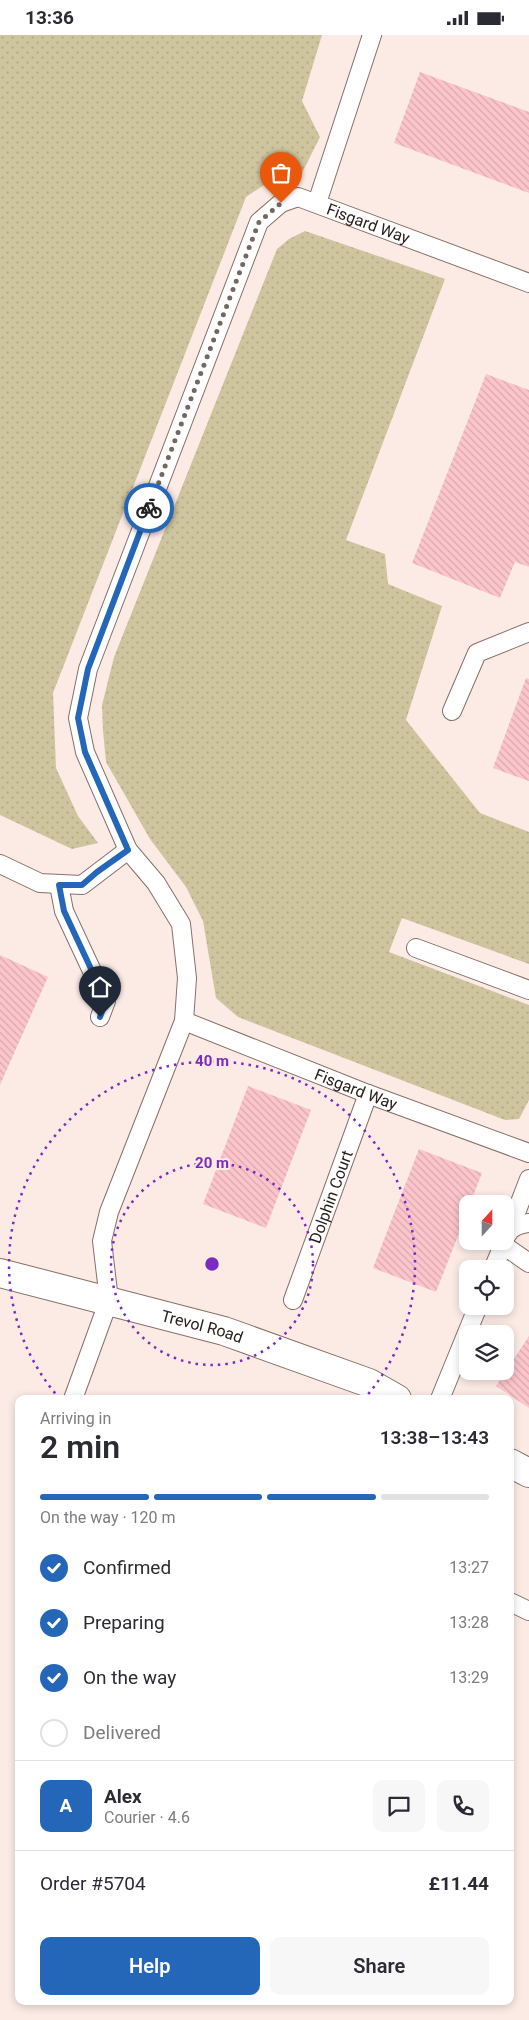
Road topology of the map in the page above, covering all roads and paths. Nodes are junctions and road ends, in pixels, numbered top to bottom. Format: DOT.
graph roads {
  1 [pos="372,35"];
  2 [pos="317,203"];
  3 [pos="529,283"];
  4 [pos="529,633"];
  5 [pos="452,711"];
  6 [pos="128,850"];
  7 [pos="0,863"];
  8 [pos="59,885"];
  9 [pos="416,947"];
  10 [pos="529,990"];
  11 [pos="100,1017"];
  12 [pos="184,1021"];
  13 [pos="368,1094"];
  14 [pos="529,1153"];
  15 [pos="529,1179"];
  16 [pos="514,1216"];
  17 [pos="529,1223"];
  18 [pos="514,1229"];
  19 [pos="514,1248"];
  20 [pos="529,1263"];
  21 [pos="0,1273"];
  22 [pos="109,1300"];
  23 [pos="293,1300"];
  24 [pos="474,1315"];
  25 [pos="74,1395"];
  26 [pos="390,1395"];
  27 [pos="442,1395"];
  28 [pos="514,1465"];
  29 [pos="529,1473"];
  30 [pos="514,1604"];
  31 [pos="529,1611"];
  1 -- 2 [label="lane"];
  2 -- 3 [label="lane, Fisgard Way"];
  2 -- 6 [label="lane, Fisgard Way"];
  4 -- 5 [label="lane"];
  6 -- 8 [label="lane"];
  6 -- 12 [label="lane, Fisgard Way"];
  7 -- 8 [label="lane"];
  8 -- 11 [label="lane"];
  9 -- 10 [label="lane"];
  12 -- 13 [label="lane, Fisgard Way"];
  12 -- 22 [label="lane, Fisgard Way"];
  13 -- 14 [label="lane, Fisgard Way"];
  13 -- 23 [label="lane, Dolphin Court"];
  15 -- 16 [label="lane"];
  17 -- 18 [label="lane"];
  19 -- 20 [label="lane"];
  21 -- 22 [label="street, Trevol Road"];
  22 -- 25 [label="lane"];
  22 -- 26 [label="street, Trevol Road"];
  24 -- 27 [label="lane"];
  28 -- 29 [label="street"];
  30 -- 31 [label="lane"];
}
